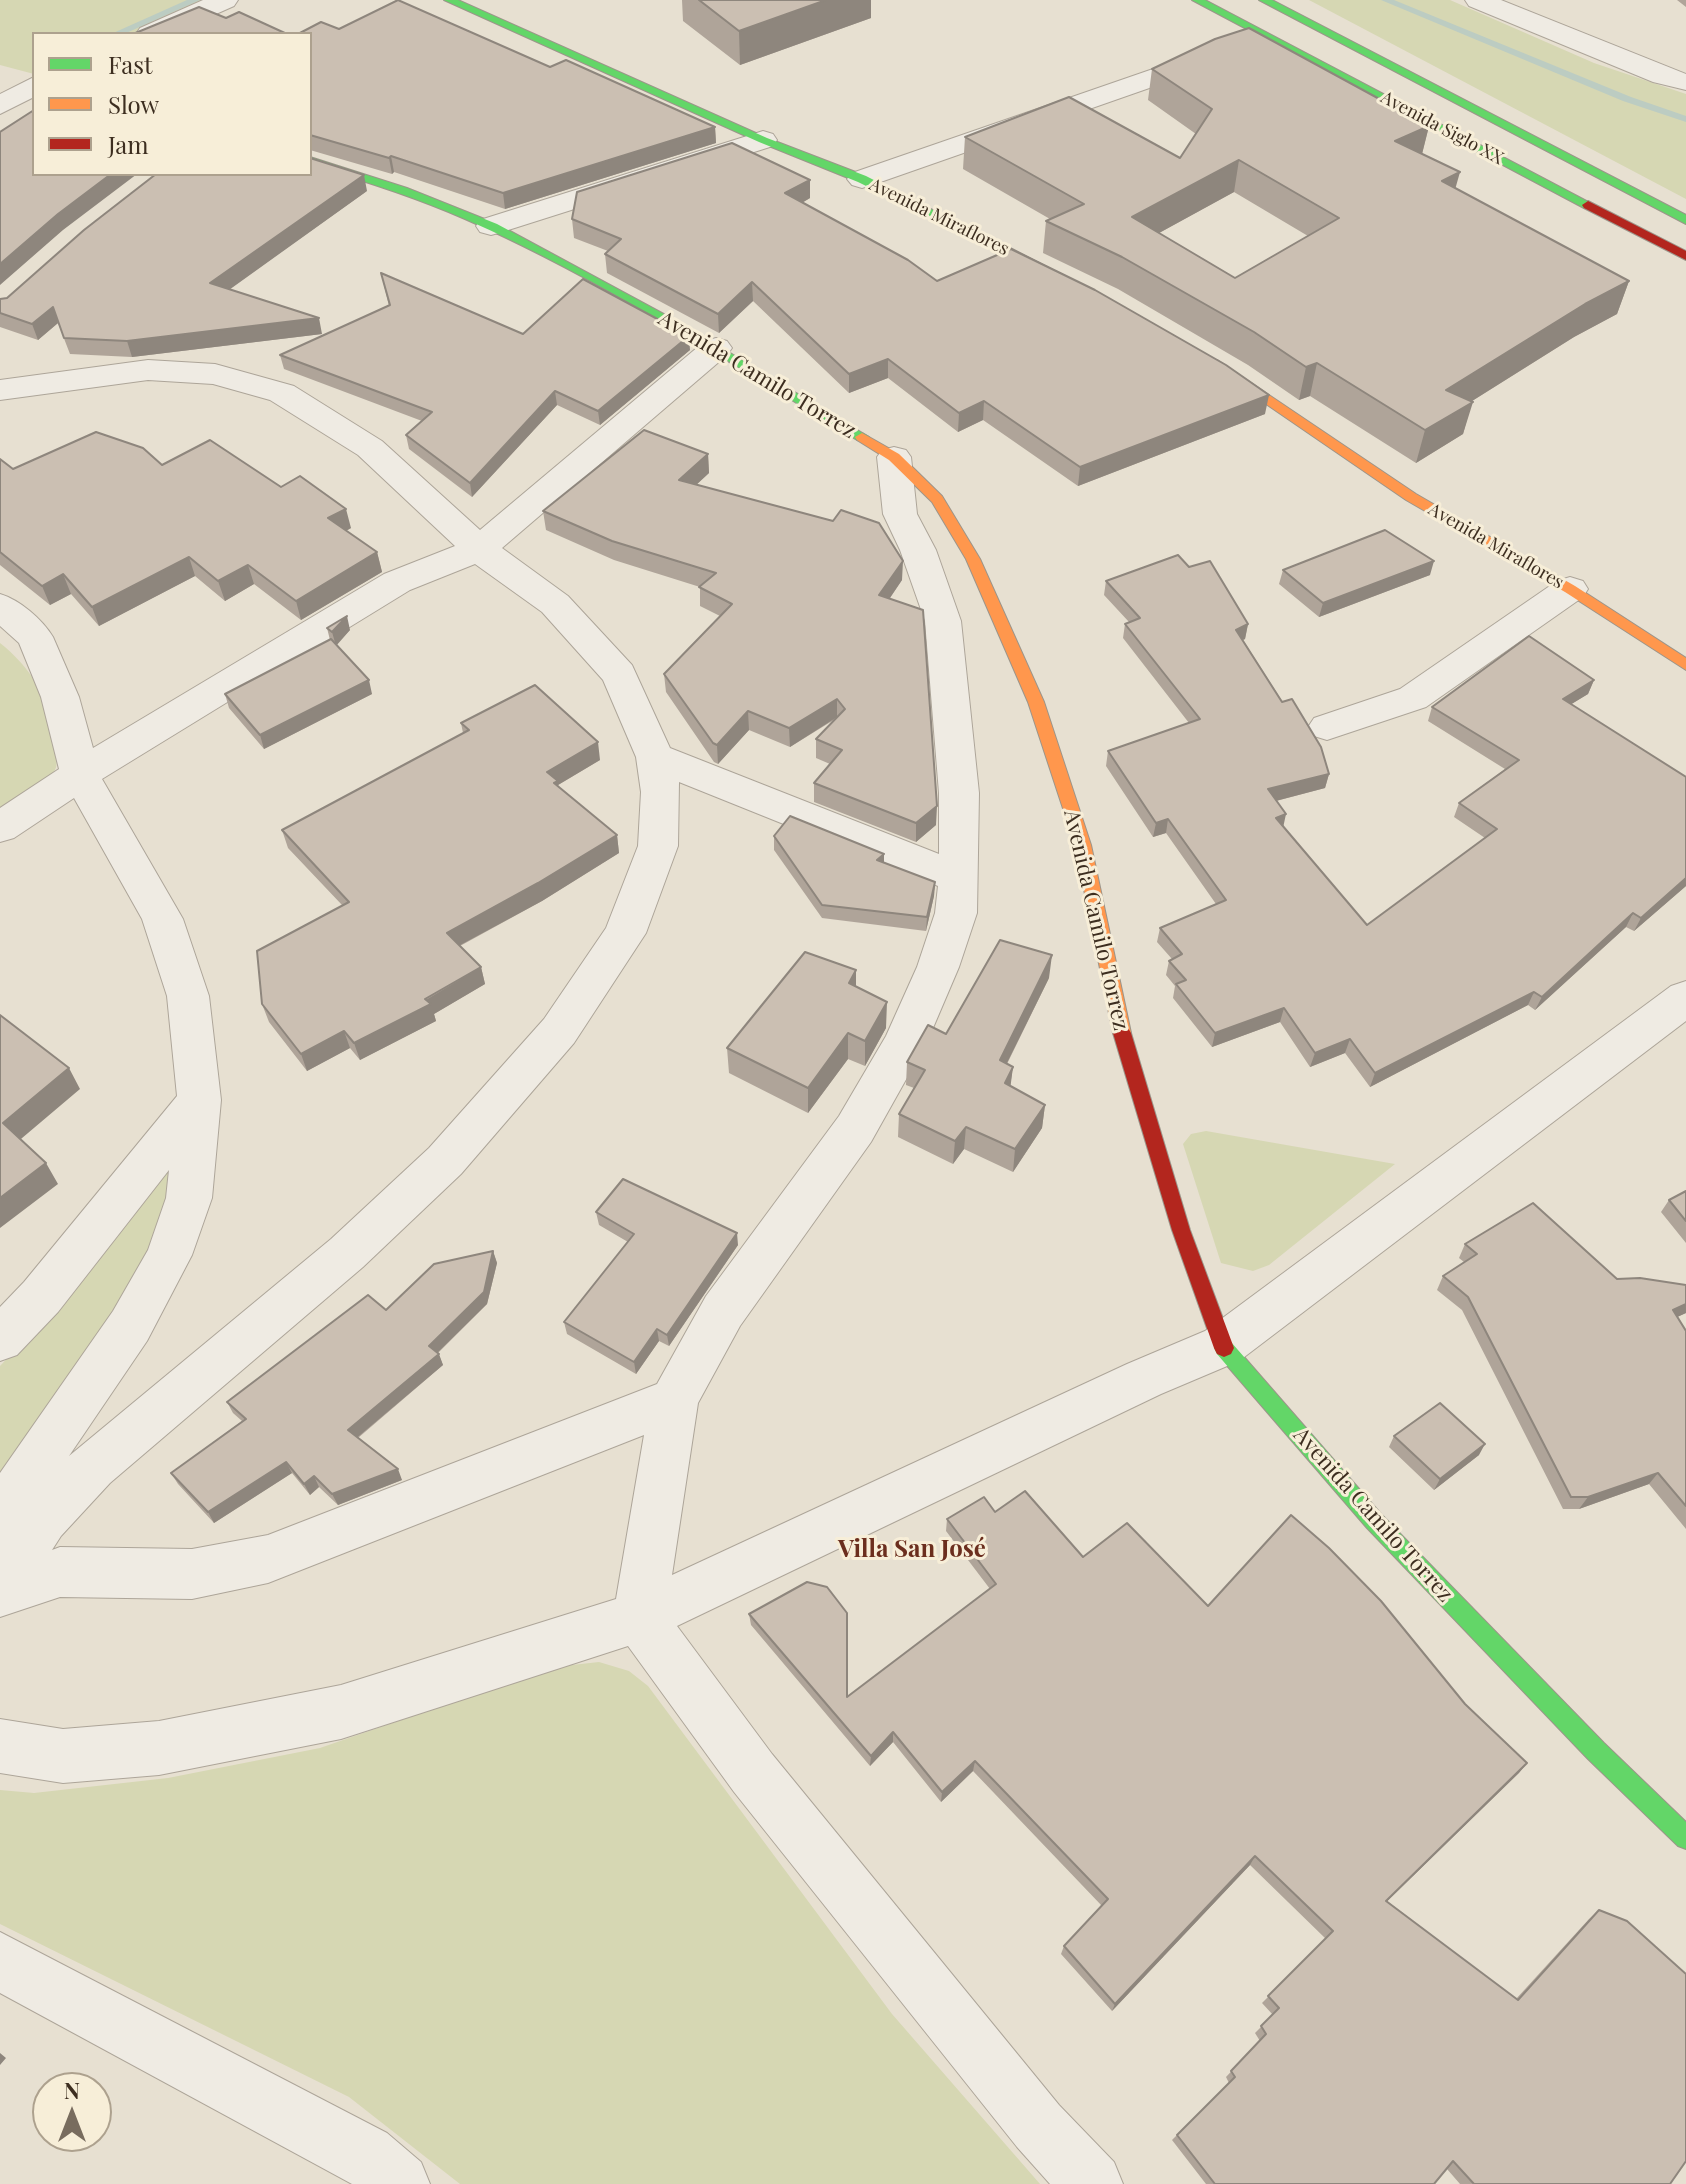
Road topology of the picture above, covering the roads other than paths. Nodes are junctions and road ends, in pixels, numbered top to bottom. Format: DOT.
graph roads {
  1 [pos="225,0"];
  2 [pos="449,0"];
  3 [pos="1197,0"];
  4 [pos="1264,0"];
  5 [pos="1493,1"];
  6 [pos="153,32"];
  7 [pos="1268,38"];
  8 [pos="0,78"];
  9 [pos="1686,82"];
  10 [pos="32,85"];
  11 [pos="32,86"];
  12 [pos="0,106"];
  13 [pos="763,140"];
  14 [pos="312,162"];
  15 [pos="862,179"];
  16 [pos="1686,220"];
  17 [pos="491,226"];
  18 [pos="1686,256"];
  19 [pos="1077,285"];
  20 [pos="716,348"];
  21 [pos="1196,352"];
  22 [pos="0,390"];
  23 [pos="894,457"];
  24 [pos="479,549"];
  25 [pos="1570,589"];
  26 [pos="0,606"];
  27 [pos="1686,665"];
  28 [pos="1327,727"];
  29 [pos="655,757"];
  30 [pos="80,774"];
  31 [pos="0,828"];
  32 [pos="959,878"];
  33 [pos="1686,998"];
  34 [pos="199,1100"];
  35 [pos="0,1340"];
  36 [pos="1222,1346"];
  37 [pos="674,1400"];
  38 [pos="0,1515"];
  39 [pos="0,1590"];
  40 [pos="639,1617"];
  41 [pos="0,1746"];
  42 [pos="1686,1838"];
  43 [pos="0,1961"];
  44 [pos="399,2184"];
  45 [pos="1092,2184"];
  1 -- 6 [label="street"];
  2 -- 13 [label="main road, Avenida Miraflores"];
  3 -- 7 [label="main road, Avenida Siglo XX"];
  4 -- 16 [label="main road, Avenida Siglo XX"];
  5 -- 9 [label="street"];
  7 -- 15 [label="street"];
  7 -- 18 [label="main road, Avenida Siglo XX"];
  8 -- 10 [label="street"];
  11 -- 12 [label="street"];
  13 -- 15 [label="main road, Avenida Miraflores"];
  13 -- 17 [label="street"];
  14 -- 17 [label="main road, Avenida Camilo Torrez"];
  15 -- 19 [label="main road, Avenida Miraflores"];
  17 -- 20 [label="main road, Avenida Camilo Torrez"];
  20 -- 23 [label="main road, Avenida Camilo Torrez"];
  20 -- 24 [label="street"];
  21 -- 25 [label="main road, Avenida Miraflores"];
  22 -- 24 [label="street"];
  23 -- 32 [label="street"];
  23 -- 36 [label="main road, Avenida Camilo Torrez"];
  24 -- 29 [label="street"];
  24 -- 30 [label="street"];
  25 -- 27 [label="main road, Avenida Miraflores"];
  25 -- 28 [label="street"];
  26 -- 30 [label="street"];
  29 -- 32 [label="street"];
  29 -- 39 [label="street"];
  30 -- 31 [label="street"];
  30 -- 34 [label="street"];
  32 -- 37 [label="street"];
  33 -- 36 [label="street"];
  34 -- 35 [label="street"];
  34 -- 38 [label="street"];
  36 -- 40 [label="street"];
  36 -- 42 [label="main road, Avenida Camilo Torrez"];
  37 -- 39 [label="street"];
  37 -- 40 [label="street"];
  40 -- 41 [label="street"];
  40 -- 45 [label="street"];
  43 -- 44 [label="street"];
}
